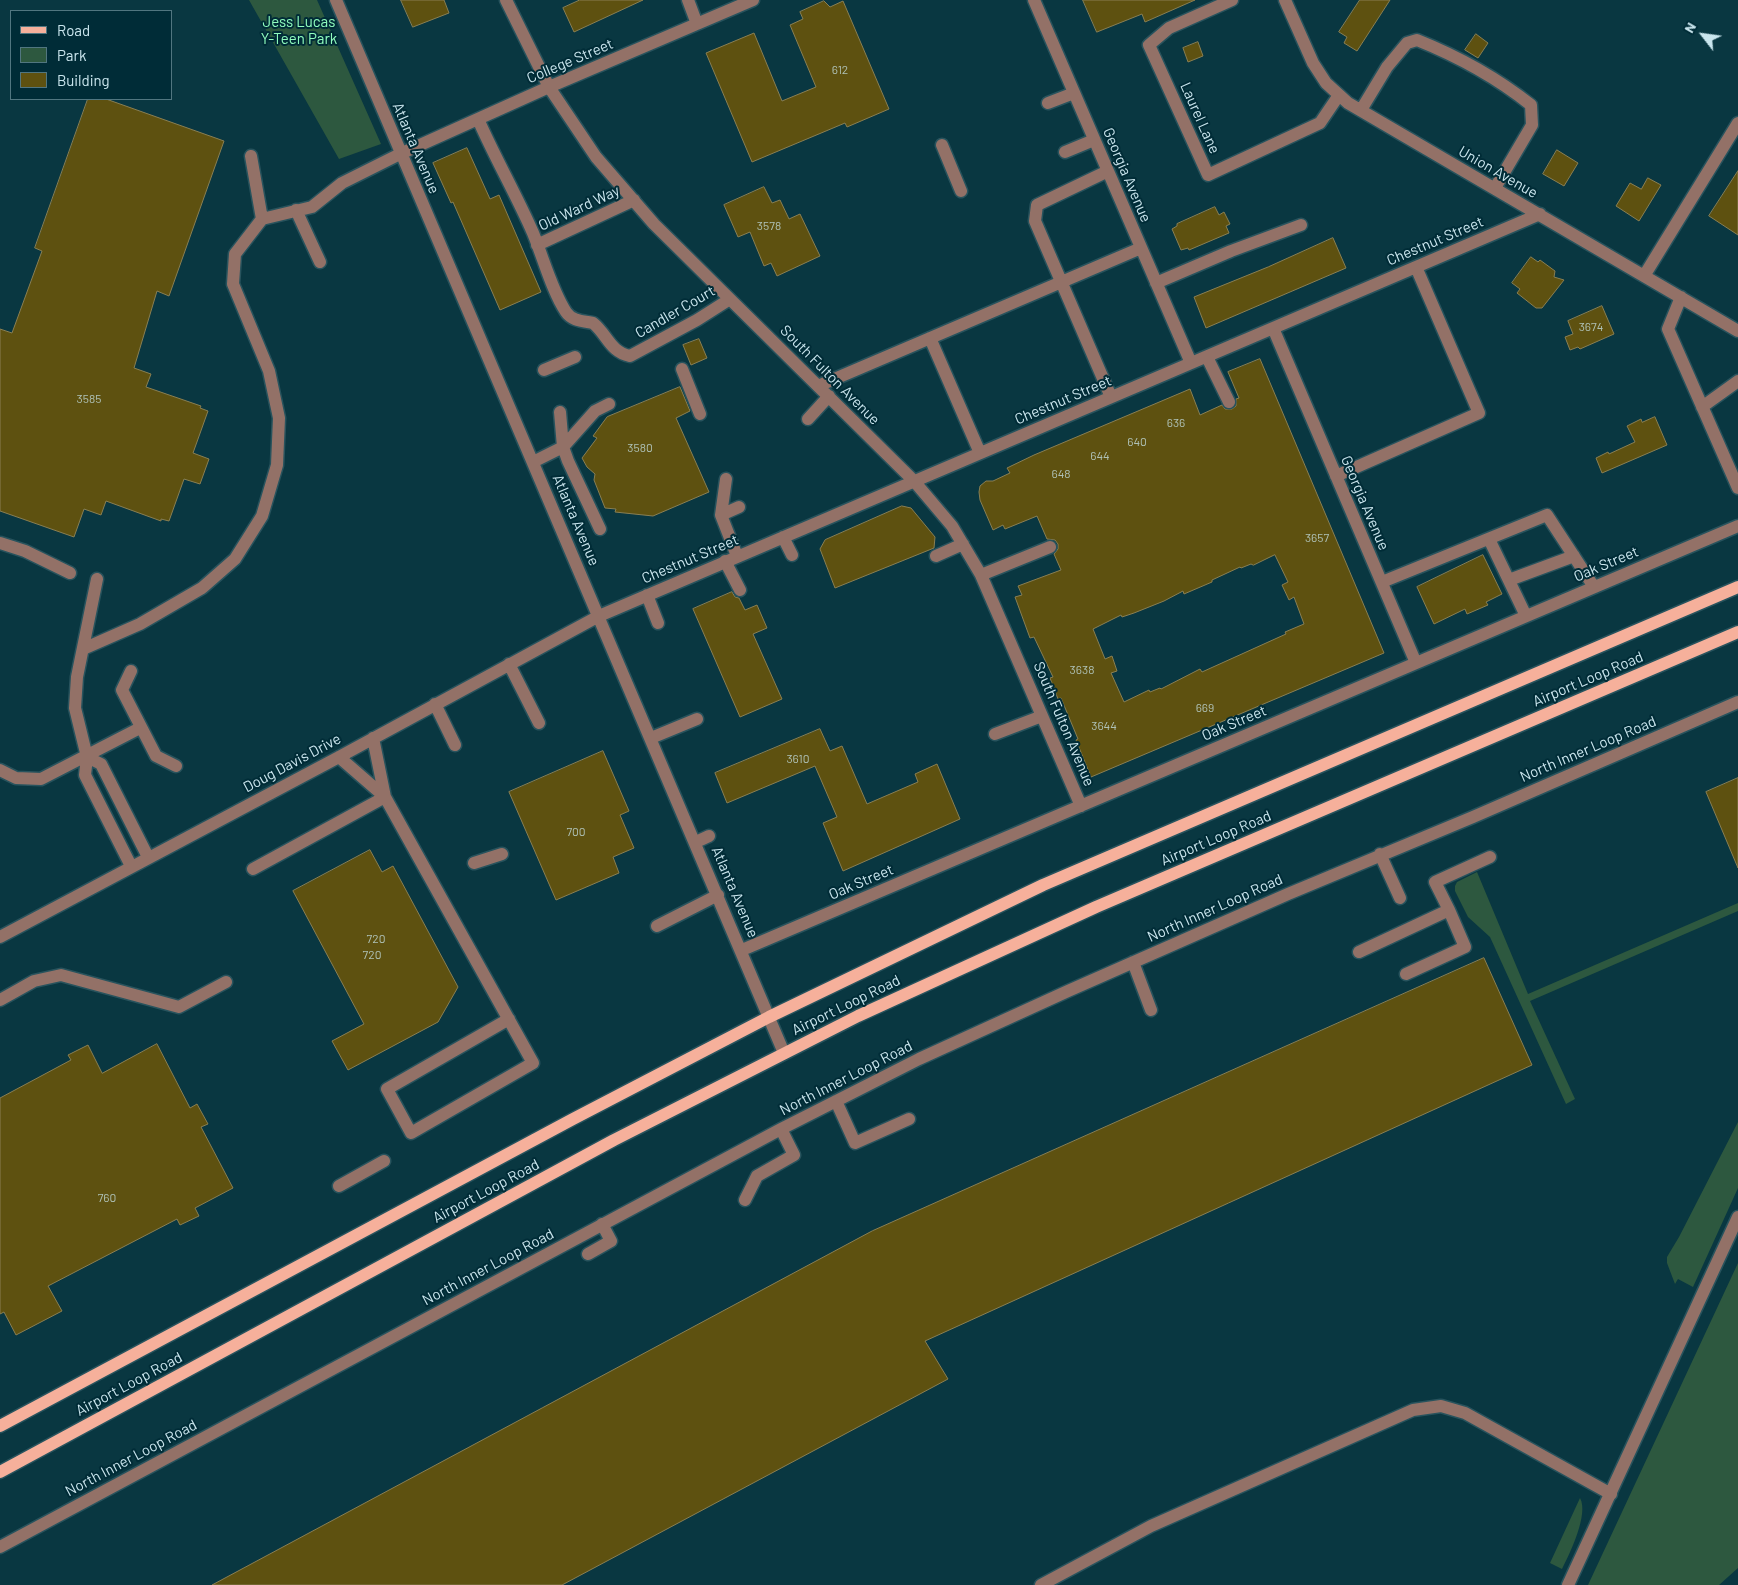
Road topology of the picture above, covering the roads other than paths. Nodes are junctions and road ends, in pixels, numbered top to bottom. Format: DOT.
graph roads {
  1 [pos="336,0"];
  2 [pos="506,0"];
  3 [pos="688,0"];
  4 [pos="753,0"];
  5 [pos="1034,0"];
  6 [pos="1232,0"];
  7 [pos="1285,0"];
  8 [pos="697,24"];
  9 [pos="548,87"];
  10 [pos="1074,93"];
  11 [pos="1339,95"];
  12 [pos="1048,103"];
  13 [pos="1361,110"];
  14 [pos="478,119"];
  15 [pos="1738,123"];
  16 [pos="1094,140"];
  17 [pos="942,145"];
  18 [pos="1065,152"];
  19 [pos="400,154"];
  20 [pos="252,156"];
  21 [pos="1108,171"];
  22 [pos="1495,188"];
  23 [pos="961,191"];
  24 [pos="634,200"];
  25 [pos="296,210"];
  26 [pos="1540,214"];
  27 [pos="262,218"];
  28 [pos="1301,225"];
  29 [pos="538,245"];
  30 [pos="1141,248"];
  31 [pos="320,262"];
  32 [pos="1416,267"];
  33 [pos="1644,276"];
  34 [pos="1061,282"];
  35 [pos="1156,283"];
  36 [pos="1681,297"];
  37 [pos="730,299"];
  38 [pos="1272,328"];
  39 [pos="1738,331"];
  40 [pos="930,338"];
  41 [pos="1207,356"];
  42 [pos="574,357"];
  43 [pos="1191,363"];
  44 [pos="682,369"];
  45 [pos="544,370"];
  46 [pos="1738,381"];
  47 [pos="818,386"];
  48 [pos="829,396"];
  49 [pos="1111,397"];
  50 [pos="1229,402"];
  51 [pos="610,404"];
  52 [pos="1702,407"];
  53 [pos="560,412"];
  54 [pos="700,414"];
  55 [pos="808,420"];
  56 [pos="563,448"];
  57 [pos="980,453"];
  58 [pos="533,462"];
  59 [pos="1336,476"];
  60 [pos="726,479"];
  61 [pos="914,481"];
  62 [pos="1737,484"];
  63 [pos="740,507"];
  64 [pos="721,514"];
  65 [pos="1738,526"];
  66 [pos="600,529"];
  67 [pos="783,537"];
  68 [pos="1489,539"];
  69 [pos="0,543"];
  70 [pos="963,544"];
  71 [pos="1050,546"];
  72 [pos="792,555"];
  73 [pos="936,556"];
  74 [pos="1574,556"];
  75 [pos="731,559"];
  76 [pos="70,573"];
  77 [pos="981,575"];
  78 [pos="98,580"];
  79 [pos="1509,580"];
  80 [pos="1382,582"];
  81 [pos="1594,587"];
  82 [pos="1738,587"];
  83 [pos="740,590"];
  84 [pos="647,595"];
  85 [pos="599,616"];
  86 [pos="1526,616"];
  87 [pos="658,624"];
  88 [pos="1738,632"];
  89 [pos="83,649"];
  90 [pos="1416,663"];
  91 [pos="509,664"];
  92 [pos="131,671"];
  93 [pos="1738,702"];
  94 [pos="434,704"];
  95 [pos="1042,716"];
  96 [pos="696,719"];
  97 [pos="538,722"];
  98 [pos="140,728"];
  99 [pos="995,734"];
  100 [pos="373,738"];
  101 [pos="651,738"];
  102 [pos="455,745"];
  103 [pos="87,757"];
  104 [pos="339,757"];
  105 [pos="176,766"];
  106 [pos="0,770"];
  107 [pos="385,797"];
  108 [pos="1081,806"];
  109 [pos="709,836"];
  110 [pos="696,842"];
  111 [pos="502,854"];
  112 [pos="1380,854"];
  113 [pos="148,857"];
  114 [pos="1490,857"];
  115 [pos="474,863"];
  116 [pos="131,866"];
  117 [pos="252,869"];
  118 [pos="718,895"];
  119 [pos="1400,898"];
  120 [pos="1449,910"];
  121 [pos="656,926"];
  122 [pos="0,937"];
  123 [pos="742,950"];
  124 [pos="1359,952"];
  125 [pos="1133,962"];
  126 [pos="1406,974"];
  127 [pos="226,982"];
  128 [pos="0,1000"];
  129 [pos="1151,1010"];
  130 [pos="769,1016"];
  131 [pos="509,1019"];
  132 [pos="784,1053"];
  133 [pos="836,1101"];
  134 [pos="909,1119"];
  135 [pos="781,1129"];
  136 [pos="384,1160"];
  137 [pos="340,1186"];
  138 [pos="745,1200"];
  139 [pos="1738,1217"];
  140 [pos="602,1224"];
  141 [pos="588,1254"];
  142 [pos="0,1426"];
  143 [pos="0,1472"];
  144 [pos="1611,1494"];
  145 [pos="0,1547"];
  146 [pos="1041,1585"];
  147 [pos="1568,1585"];
  1 -- 19 [label="street, Atlanta Avenue"];
  2 -- 9 [label="street, South Fulton Avenue"];
  3 -- 8 [label="street"];
  4 -- 8 [label="street, College Street"];
  5 -- 10 [label="street, Georgia Avenue"];
  6 -- 11 [label="street, Laurel Lane"];
  7 -- 11 [label="street, Union Avenue"];
  8 -- 9 [label="street, College Street"];
  9 -- 14 [label="street, College Street"];
  9 -- 24 [label="street, South Fulton Avenue"];
  10 -- 12 [label="street"];
  10 -- 16 [label="street, Georgia Avenue"];
  11 -- 13 [label="street, Union Avenue"];
  13 -- 22 [label="street, Union Avenue"];
  13 -- 22 [label="street"];
  14 -- 19 [label="street, College Street"];
  14 -- 29 [label="street, Candler Court"];
  15 -- 33 [label="street"];
  16 -- 18 [label="street"];
  16 -- 21 [label="street, Georgia Avenue"];
  17 -- 23 [label="street"];
  19 -- 25 [label="street, College Street"];
  19 -- 58 [label="street, Atlanta Avenue"];
  20 -- 27 [label="street"];
  21 -- 30 [label="street, Georgia Avenue"];
  21 -- 34 [label="street"];
  22 -- 26 [label="street, Union Avenue"];
  24 -- 29 [label="street, Old Ward Way"];
  24 -- 37 [label="street, South Fulton Avenue"];
  25 -- 27 [label="street, College Street"];
  25 -- 31 [label="street"];
  26 -- 32 [label="street, Chestnut Street"];
  26 -- 33 [label="street, Union Avenue"];
  27 -- 89 [label="street"];
  28 -- 35 [label="street"];
  29 -- 37 [label="street, Candler Court"];
  30 -- 34 [label="street"];
  30 -- 35 [label="street, Georgia Avenue"];
  32 -- 38 [label="street, Chestnut Street"];
  32 -- 59 [label="street"];
  33 -- 36 [label="street, Union Avenue"];
  34 -- 40 [label="street"];
  34 -- 49 [label="street"];
  35 -- 43 [label="street, Georgia Avenue"];
  36 -- 39 [label="street, Union Avenue"];
  36 -- 52 [label="street"];
  37 -- 47 [label="street, South Fulton Avenue"];
  38 -- 41 [label="street, Chestnut Street"];
  38 -- 59 [label="street, Georgia Avenue"];
  40 -- 47 [label="street"];
  40 -- 57 [label="street"];
  41 -- 43 [label="street, Chestnut Street"];
  41 -- 50 [label="street"];
  42 -- 45 [label="street"];
  43 -- 49 [label="street, Chestnut Street"];
  44 -- 54 [label="street"];
  46 -- 52 [label="street"];
  47 -- 48 [label="street, South Fulton Avenue"];
  48 -- 55 [label="street"];
  48 -- 61 [label="street, South Fulton Avenue"];
  49 -- 57 [label="street, Chestnut Street"];
  51 -- 56 [label="street"];
  52 -- 62 [label="street"];
  53 -- 56 [label="street"];
  56 -- 58 [label="street"];
  56 -- 66 [label="street"];
  57 -- 61 [label="street, Chestnut Street"];
  58 -- 85 [label="street, Atlanta Avenue"];
  59 -- 80 [label="street, Georgia Avenue"];
  60 -- 64 [label="street"];
  61 -- 67 [label="street, Chestnut Street"];
  61 -- 70 [label="street, South Fulton Avenue"];
  63 -- 64 [label="street"];
  64 -- 75 [label="street"];
  65 -- 81 [label="street, Oak Street"];
  67 -- 72 [label="street"];
  67 -- 75 [label="street, Chestnut Street"];
  68 -- 74 [label="street"];
  68 -- 79 [label="street"];
  68 -- 80 [label="street"];
  69 -- 76 [label="street"];
  70 -- 73 [label="street"];
  70 -- 77 [label="street, South Fulton Avenue"];
  71 -- 77 [label="street"];
  74 -- 79 [label="street"];
  74 -- 81 [label="street"];
  75 -- 83 [label="street"];
  75 -- 84 [label="street, Chestnut Street"];
  77 -- 95 [label="street, South Fulton Avenue"];
  78 -- 89 [label="street"];
  79 -- 86 [label="street"];
  80 -- 90 [label="street, Georgia Avenue"];
  81 -- 86 [label="street, Oak Street"];
  82 -- 130 [label="main road, Airport Loop Road"];
  84 -- 85 [label="street, Chestnut Street"];
  84 -- 87 [label="street"];
  85 -- 91 [label="street, Doug Davis Drive"];
  85 -- 101 [label="street, Atlanta Avenue"];
  86 -- 90 [label="street, Oak Street"];
  88 -- 132 [label="main road, Airport Loop Road"];
  89 -- 103 [label="street"];
  90 -- 108 [label="street, Oak Street"];
  91 -- 94 [label="street, Doug Davis Drive"];
  91 -- 97 [label="street"];
  92 -- 98 [label="street"];
  93 -- 112 [label="street, North Inner Loop Road"];
  94 -- 100 [label="street, Doug Davis Drive"];
  94 -- 102 [label="street"];
  95 -- 99 [label="street"];
  95 -- 108 [label="street, South Fulton Avenue"];
  96 -- 101 [label="street"];
  98 -- 103 [label="street"];
  98 -- 105 [label="street"];
  100 -- 104 [label="street, Doug Davis Drive"];
  100 -- 107 [label="street"];
  101 -- 110 [label="street, Atlanta Avenue"];
  103 -- 106 [label="street"];
  103 -- 113 [label="street"];
  103 -- 116 [label="street"];
  104 -- 107 [label="street"];
  104 -- 113 [label="street, Doug Davis Drive"];
  107 -- 117 [label="street"];
  107 -- 131 [label="street"];
  108 -- 123 [label="street, Oak Street"];
  109 -- 110 [label="street"];
  110 -- 118 [label="street, Atlanta Avenue"];
  111 -- 115 [label="street"];
  112 -- 119 [label="street"];
  112 -- 125 [label="street, North Inner Loop Road"];
  113 -- 116 [label="street, Doug Davis Drive"];
  114 -- 120 [label="street"];
  116 -- 122 [label="street, Doug Davis Drive"];
  118 -- 121 [label="street"];
  118 -- 123 [label="street, Atlanta Avenue"];
  120 -- 124 [label="street"];
  120 -- 126 [label="street"];
  123 -- 130 [label="street, Atlanta Avenue"];
  125 -- 129 [label="street"];
  125 -- 133 [label="street, North Inner Loop Road"];
  127 -- 128 [label="street"];
  130 -- 132 [label="street, Atlanta Avenue"];
  130 -- 142 [label="main road, Airport Loop Road"];
  131 -- 131 [label="street"];
  132 -- 143 [label="main road, Airport Loop Road"];
  133 -- 134 [label="street"];
  133 -- 135 [label="street, North Inner Loop Road"];
  135 -- 138 [label="street"];
  135 -- 140 [label="street, North Inner Loop Road"];
  136 -- 137 [label="street"];
  139 -- 144 [label="street"];
  140 -- 141 [label="street"];
  140 -- 145 [label="street, North Inner Loop Road"];
  144 -- 146 [label="street"];
  144 -- 147 [label="street"];
}
